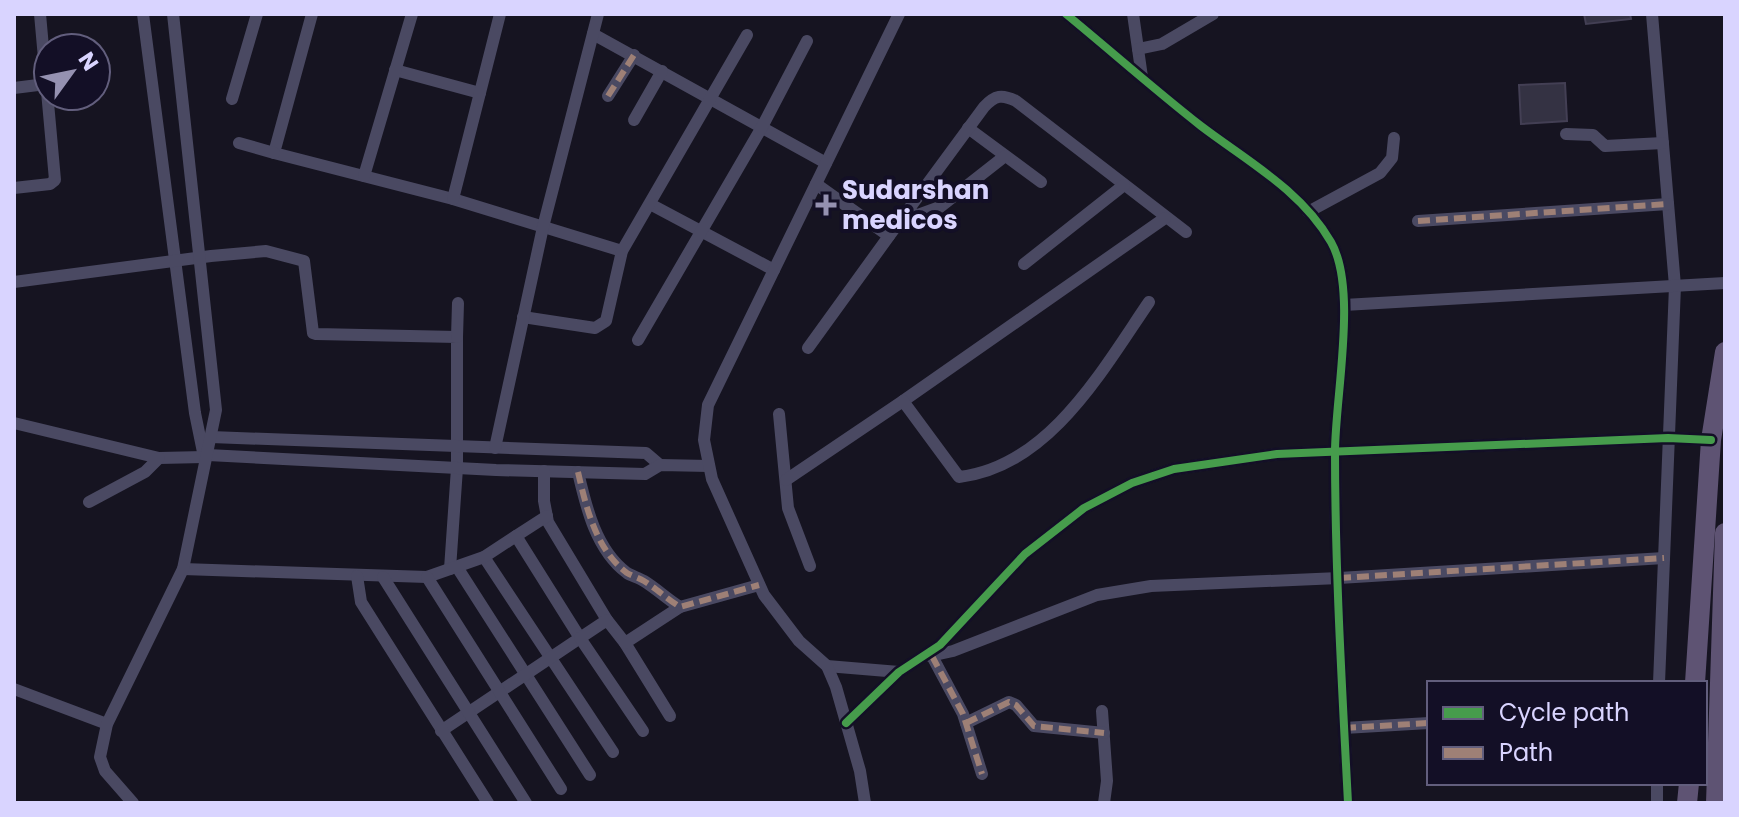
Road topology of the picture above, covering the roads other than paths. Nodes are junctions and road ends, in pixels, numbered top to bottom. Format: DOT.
graph roads {
  1 [pos="143,14"];
  2 [pos="173,14"];
  3 [pos="257,14"];
  4 [pos="312,14"];
  5 [pos="412,14"];
  6 [pos="500,14"];
  7 [pos="598,14"];
  8 [pos="899,14"];
  9 [pos="1066,14"];
  10 [pos="1133,14"];
  11 [pos="1213,14"];
  12 [pos="1652,14"];
  13 [pos="593,34"];
  14 [pos="747,35"];
  15 [pos="807,41"];
  16 [pos="1138,49"];
  17 [pos="634,55"];
  18 [pos="395,70"];
  19 [pos="662,71"];
  20 [pos="1142,77"];
  21 [pos="480,93"];
  22 [pos="608,96"];
  23 [pos="232,99"];
  24 [pos="712,99"];
  25 [pos="49,112"];
  26 [pos="634,120"];
  27 [pos="762,127"];
  28 [pos="968,128"];
  29 [pos="1566,134"];
  30 [pos="1394,138"];
  31 [pos="239,143"];
  32 [pos="1663,143"];
  33 [pos="274,153"];
  34 [pos="1005,156"];
  35 [pos="826,163"];
  36 [pos="364,176"];
  37 [pos="1041,182"];
  38 [pos="816,184"];
  39 [pos="1124,185"];
  40 [pos="14,188"];
  41 [pos="453,199"];
  42 [pos="650,204"];
  43 [pos="1668,204"];
  44 [pos="907,212"];
  45 [pos="1308,212"];
  46 [pos="1165,218"];
  47 [pos="1418,221"];
  48 [pos="543,227"];
  49 [pos="701,232"];
  50 [pos="1186,232"];
  51 [pos="889,236"];
  52 [pos="622,251"];
  53 [pos="200,257"];
  54 [pos="175,261"];
  55 [pos="1024,264"];
  56 [pos="774,270"];
  57 [pos="14,282"];
  58 [pos="1725,283"];
  59 [pos="1675,286"];
  60 [pos="1149,302"];
  61 [pos="458,303"];
  62 [pos="1344,305"];
  63 [pos="523,317"];
  64 [pos="457,337"];
  65 [pos="638,340"];
  66 [pos="808,348"];
  67 [pos="1725,352"];
  68 [pos="903,401"];
  69 [pos="779,414"];
  70 [pos="14,423"];
  71 [pos="211,437"];
  72 [pos="1668,438"];
  73 [pos="1711,440"];
  74 [pos="457,447"];
  75 [pos="495,448"];
  76 [pos="1335,450"];
  77 [pos="159,458"];
  78 [pos="206,459"];
  79 [pos="660,465"];
  80 [pos="709,466"];
  81 [pos="457,468"];
  82 [pos="544,471"];
  83 [pos="578,472"];
  84 [pos="786,480"];
  85 [pos="89,502"];
  86 [pos="547,516"];
  87 [pos="1725,533"];
  88 [pos="516,536"];
  89 [pos="484,557"];
  90 [pos="1664,558"];
  91 [pos="810,566"];
  92 [pos="454,568"];
  93 [pos="183,569"];
  94 [pos="357,576"];
  95 [pos="383,577"];
  96 [pos="427,577"];
  97 [pos="1339,578"];
  98 [pos="759,585"];
  99 [pos="680,607"];
  100 [pos="607,620"];
  101 [pos="1722,632"];
  102 [pos="580,638"];
  103 [pos="625,643"];
  104 [pos="550,657"];
  105 [pos="927,657"];
  106 [pos="827,666"];
  107 [pos="899,672"];
  108 [pos="524,674"];
  109 [pos="1659,681"];
  110 [pos="1695,681"];
  111 [pos="14,689"];
  112 [pos="499,690"];
  113 [pos="469,711"];
  114 [pos="1102,711"];
  115 [pos="670,716"];
  116 [pos="846,723"];
  117 [pos="966,723"];
  118 [pos="1427,723"];
  119 [pos="107,724"];
  120 [pos="1344,728"];
  121 [pos="441,731"];
  122 [pos="643,731"];
  123 [pos="1104,733"];
  124 [pos="1721,748"];
  125 [pos="613,752"];
  126 [pos="982,774"];
  127 [pos="590,775"];
  128 [pos="561,789"];
  129 [pos="133,803"];
  130 [pos="488,803"];
  131 [pos="526,803"];
  132 [pos="865,803"];
  133 [pos="1104,803"];
  134 [pos="1348,803"];
  135 [pos="1716,803"];
  1 -- 54 [label="street"];
  2 -- 53 [label="street"];
  3 -- 23 [label="street"];
  4 -- 33 [label="street"];
  5 -- 18 [label="street"];
  6 -- 21 [label="street"];
  7 -- 13 [label="street"];
  8 -- 35 [label="street"];
  9 -- 20 [label="street"];
  10 -- 16 [label="street"];
  11 -- 16 [label="street"];
  12 -- 32 [label="street"];
  13 -- 17 [label="street"];
  13 -- 48 [label="street"];
  14 -- 24 [label="street"];
  15 -- 27 [label="street"];
  16 -- 20 [label="street"];
  17 -- 19 [label="street"];
  17 -- 22 [label="street"];
  18 -- 21 [label="street"];
  18 -- 36 [label="street"];
  19 -- 24 [label="street"];
  19 -- 26 [label="street"];
  20 -- 45 [label="street"];
  21 -- 41 [label="street"];
  24 -- 27 [label="street"];
  24 -- 42 [label="street"];
  25 -- 40 [label="street"];
  27 -- 35 [label="street"];
  27 -- 49 [label="street"];
  28 -- 34 [label="street"];
  28 -- 39 [label="street"];
  28 -- 44 [label="street"];
  29 -- 32 [label="street"];
  30 -- 45 [label="street"];
  31 -- 33 [label="street"];
  32 -- 43 [label="street"];
  33 -- 36 [label="street"];
  34 -- 37 [label="street"];
  34 -- 44 [label="street"];
  35 -- 38 [label="street"];
  36 -- 41 [label="street"];
  38 -- 51 [label="street"];
  38 -- 56 [label="street"];
  39 -- 46 [label="street"];
  39 -- 55 [label="street"];
  41 -- 48 [label="street"];
  42 -- 49 [label="street"];
  42 -- 52 [label="street"];
  43 -- 47 [label="street"];
  43 -- 59 [label="street"];
  44 -- 51 [label="street"];
  45 -- 62 [label="street"];
  46 -- 50 [label="street"];
  46 -- 68 [label="street"];
  48 -- 52 [label="street"];
  48 -- 63 [label="street"];
  49 -- 56 [label="street"];
  49 -- 65 [label="street"];
  51 -- 66 [label="street"];
  52 -- 63 [label="street"];
  53 -- 54 [label="street"];
  53 -- 64 [label="street"];
  53 -- 71 [label="street"];
  54 -- 57 [label="street"];
  54 -- 78 [label="street"];
  56 -- 80 [label="street"];
  58 -- 59 [label="street"];
  59 -- 62 [label="street"];
  59 -- 72 [label="street"];
  60 -- 68 [label="street"];
  61 -- 64 [label="street"];
  62 -- 76 [label="street"];
  63 -- 75 [label="street"];
  64 -- 74 [label="street"];
  67 -- 73 [label="main road"];
  68 -- 84 [label="street"];
  69 -- 84 [label="street"];
  70 -- 77 [label="street"];
  71 -- 74 [label="street"];
  71 -- 78 [label="street"];
  72 -- 73 [label="street"];
  72 -- 76 [label="street"];
  72 -- 90 [label="street"];
  73 -- 110 [label="main road"];
  74 -- 75 [label="street"];
  74 -- 81 [label="street"];
  75 -- 79 [label="street"];
  76 -- 97 [label="street"];
  76 -- 105 [label="street"];
  77 -- 78 [label="street"];
  77 -- 85 [label="street"];
  78 -- 81 [label="street"];
  78 -- 93 [label="street"];
  79 -- 80 [label="street"];
  79 -- 83 [label="street"];
  80 -- 98 [label="street"];
  81 -- 82 [label="street"];
  81 -- 92 [label="street"];
  82 -- 83 [label="street"];
  82 -- 86 [label="street"];
  83 -- 99 [label="street"];
  84 -- 91 [label="street"];
  86 -- 88 [label="street"];
  86 -- 100 [label="street"];
  87 -- 101 [label="main road"];
  88 -- 89 [label="street"];
  88 -- 102 [label="street"];
  89 -- 92 [label="street"];
  89 -- 104 [label="street"];
  90 -- 97 [label="street"];
  90 -- 109 [label="street"];
  92 -- 96 [label="street"];
  92 -- 108 [label="street"];
  93 -- 94 [label="street"];
  93 -- 119 [label="street"];
  94 -- 95 [label="street"];
  94 -- 121 [label="street"];
  95 -- 96 [label="street"];
  95 -- 113 [label="street"];
  96 -- 112 [label="street"];
  97 -- 105 [label="street"];
  97 -- 120 [label="street"];
  98 -- 99 [label="street"];
  98 -- 106 [label="street"];
  99 -- 103 [label="street"];
  100 -- 102 [label="street"];
  100 -- 103 [label="street"];
  101 -- 124 [label="main road"];
  102 -- 104 [label="street"];
  102 -- 122 [label="street"];
  103 -- 115 [label="street"];
  104 -- 108 [label="street"];
  104 -- 125 [label="street"];
  105 -- 107 [label="street"];
  105 -- 117 [label="street"];
  106 -- 107 [label="street"];
  106 -- 116 [label="street"];
  107 -- 116 [label="street"];
  108 -- 112 [label="street"];
  108 -- 127 [label="street"];
  111 -- 119 [label="street"];
  112 -- 113 [label="street"];
  112 -- 128 [label="street"];
  113 -- 121 [label="street"];
  113 -- 131 [label="street"];
  114 -- 123 [label="street"];
  116 -- 132 [label="street"];
  117 -- 123 [label="street"];
  117 -- 126 [label="street"];
  118 -- 120 [label="street"];
  119 -- 129 [label="street"];
  120 -- 134 [label="street"];
  121 -- 130 [label="street"];
  123 -- 133 [label="street"];
  124 -- 135 [label="main road"];
}
